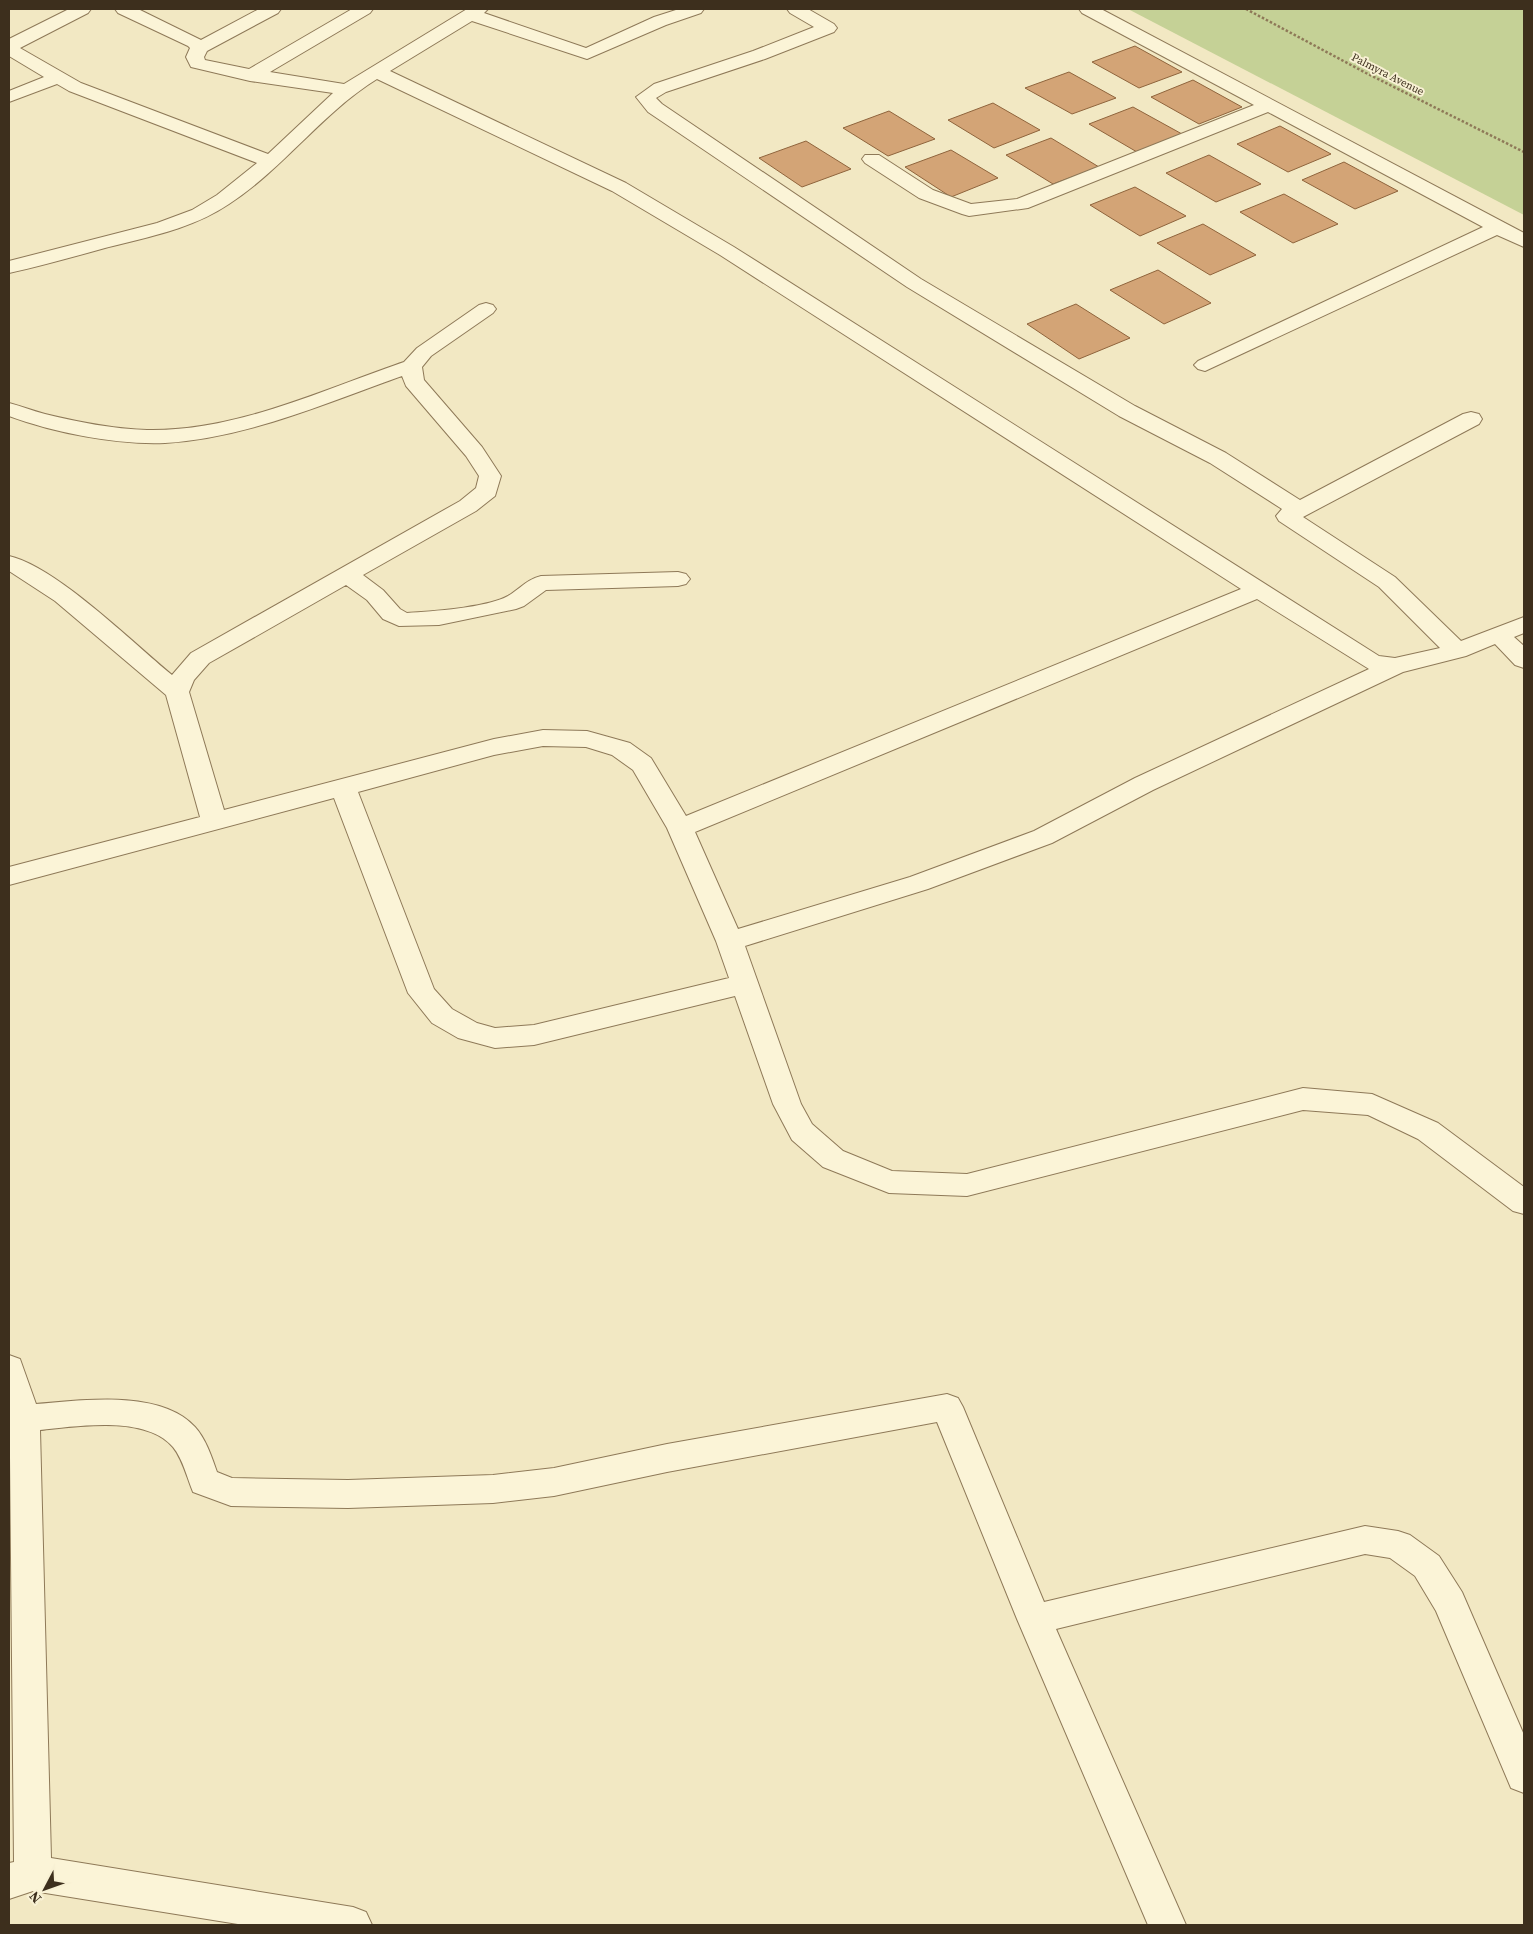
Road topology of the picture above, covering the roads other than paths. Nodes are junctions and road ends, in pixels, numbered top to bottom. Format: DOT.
graph roads {
  1 [pos="82,9"];
  2 [pos="124,9"];
  3 [pos="272,9"];
  4 [pos="364,9"];
  5 [pos="695,9"];
  6 [pos="796,9"];
  7 [pos="1088,9"];
  8 [pos="474,11"];
  9 [pos="9,47"];
  10 [pos="199,48"];
  11 [pos="377,72"];
  12 [pos="250,76"];
  13 [pos="57,78"];
  14 [pos="347,90"];
  15 [pos="9,97"];
  16 [pos="1269,105"];
  17 [pos="872,159"];
  18 [pos="271,162"];
  19 [pos="1498,227"];
  20 [pos="1524,241"];
  21 [pos="9,267"];
  22 [pos="486,308"];
  23 [pos="411,366"];
  24 [pos="1205,366"];
  25 [pos="9,409"];
  26 [pos="1471,419"];
  27 [pos="1299,510"];
  28 [pos="9,563"];
  29 [pos="347,574"];
  30 [pos="678,579"];
  31 [pos="1257,591"];
  32 [pos="1524,624"];
  33 [pos="1498,634"];
  34 [pos="1457,651"];
  35 [pos="1524,660"];
  36 [pos="1395,666"];
  37 [pos="177,692"];
  38 [pos="343,787"];
  39 [pos="214,822"];
  40 [pos="680,828"];
  41 [pos="9,876"];
  42 [pos="730,941"];
  43 [pos="744,984"];
  44 [pos="1524,1203"];
  45 [pos="9,1368"];
  46 [pos="24,1418"];
  47 [pos="1034,1619"];
  48 [pos="1524,1776"];
  49 [pos="21,1877"];
  50 [pos="353,1925"];
  51 [pos="1167,1925"];
  1 -- 9 [label="street"];
  2 -- 10 [label="street"];
  3 -- 10 [label="street"];
  4 -- 12 [label="street"];
  5 -- 8 [label="street"];
  6 -- 27 [label="street"];
  7 -- 16 [label="street"];
  8 -- 11 [label="street"];
  9 -- 13 [label="street"];
  10 -- 12 [label="street"];
  11 -- 14 [label="street"];
  11 -- 31 [label="street"];
  12 -- 14 [label="street"];
  13 -- 15 [label="street"];
  13 -- 18 [label="street"];
  14 -- 18 [label="street"];
  16 -- 17 [label="street"];
  16 -- 19 [label="street"];
  18 -- 21 [label="street"];
  19 -- 20 [label="street"];
  19 -- 24 [label="street"];
  22 -- 23 [label="street"];
  23 -- 25 [label="street"];
  23 -- 29 [label="street"];
  26 -- 27 [label="street"];
  27 -- 34 [label="street"];
  28 -- 37 [label="street"];
  29 -- 30 [label="street"];
  29 -- 37 [label="street"];
  31 -- 36 [label="street"];
  31 -- 40 [label="street"];
  32 -- 33 [label="street"];
  33 -- 34 [label="street"];
  33 -- 35 [label="street"];
  34 -- 36 [label="street"];
  36 -- 42 [label="street"];
  37 -- 39 [label="street"];
  38 -- 39 [label="street"];
  38 -- 40 [label="street"];
  38 -- 43 [label="street"];
  39 -- 41 [label="street"];
  40 -- 42 [label="street"];
  42 -- 43 [label="street"];
  43 -- 44 [label="street"];
  45 -- 46 [label="street"];
  46 -- 47 [label="street"];
  46 -- 49 [label="street"];
  47 -- 48 [label="street"];
  47 -- 51 [label="street"];
  49 -- 50 [label="street"];
}
